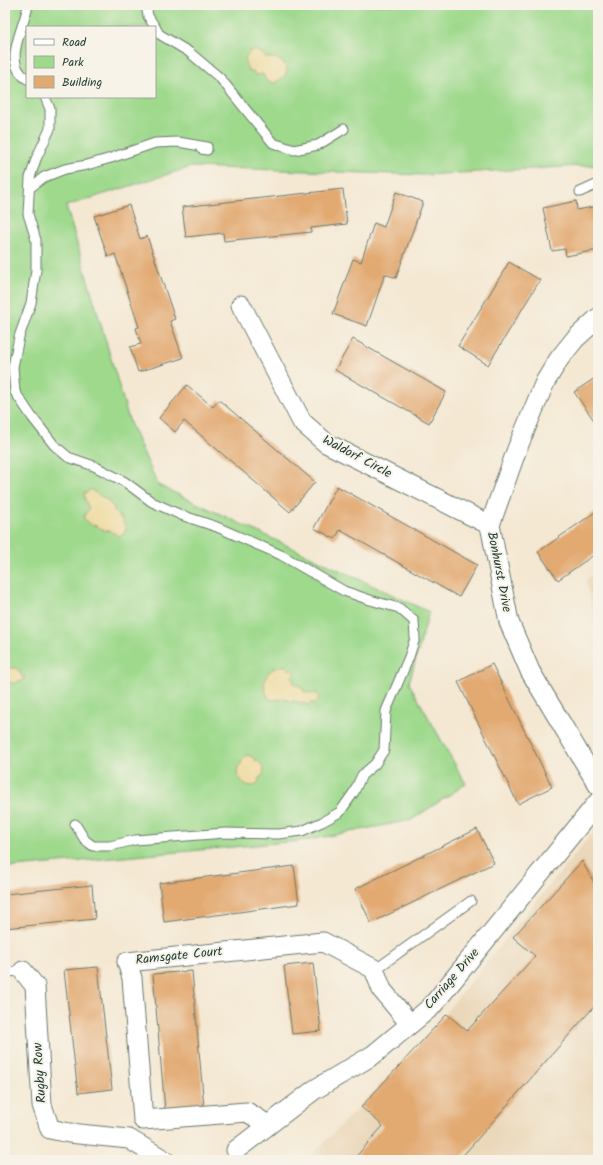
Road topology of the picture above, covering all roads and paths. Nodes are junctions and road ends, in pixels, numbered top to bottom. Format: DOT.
graph roads {
  1 [pos="28,5"];
  2 [pos="146,5"];
  3 [pos="154,26"];
  4 [pos="156,29"];
  5 [pos="26,78"];
  6 [pos="45,98"];
  7 [pos="344,129"];
  8 [pos="199,146"];
  9 [pos="598,184"];
  10 [pos="30,188"];
  11 [pos="580,192"];
  12 [pos="241,305"];
  13 [pos="598,318"];
  14 [pos="490,525"];
  15 [pos="598,785"];
  16 [pos="598,802"];
  17 [pos="75,824"];
  18 [pos="471,901"];
  19 [pos="374,969"];
  20 [pos="14,972"];
  21 [pos="410,1024"];
  22 [pos="268,1125"];
  23 [pos="236,1150"];
  24 [pos="164,1160"];
  1 -- 5 [label="lane"];
  2 -- 3 [label="lane"];
  4 -- 7 [label="lane"];
  6 -- 10 [label="lane"];
  8 -- 10 [label="lane"];
  9 -- 11 [label="lane"];
  10 -- 17 [label="lane"];
  12 -- 14 [label="street, Waldorf Circle"];
  13 -- 14 [label="street, Bonhurst Drive"];
  14 -- 15 [label="street, Bonhurst Drive"];
  16 -- 21 [label="street, Carriage Drive"];
  18 -- 19 [label="lane"];
  19 -- 21 [label="street"];
  19 -- 22 [label="street, Ramsgate Court"];
  20 -- 24 [label="street, Rugby Row"];
  21 -- 22 [label="street, Carriage Drive"];
  22 -- 23 [label="street, Carriage Drive"];
}
